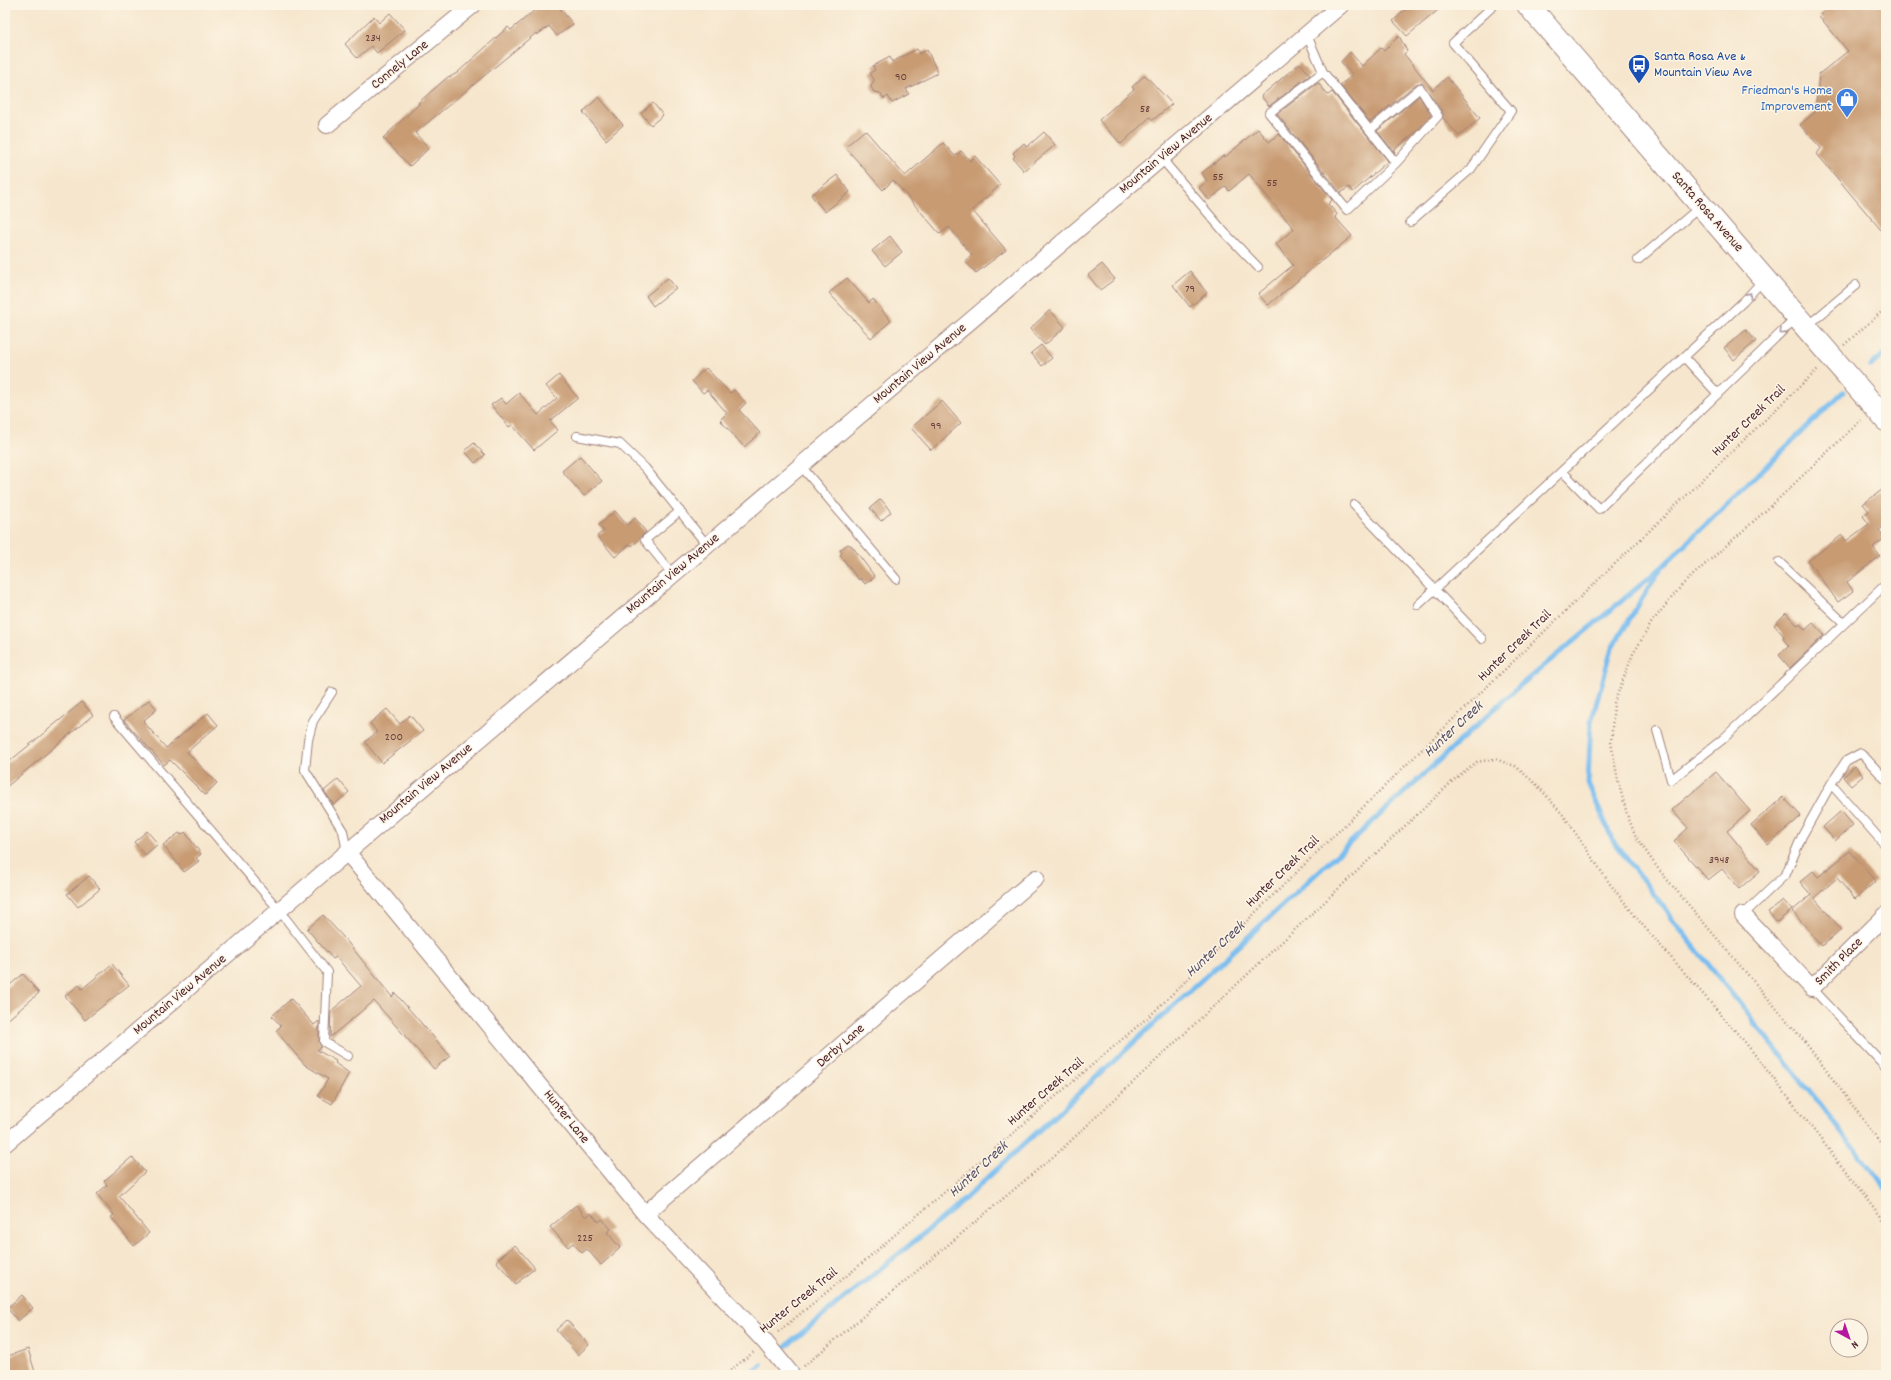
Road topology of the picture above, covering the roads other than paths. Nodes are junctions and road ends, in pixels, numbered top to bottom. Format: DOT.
graph roads {
  1 [pos="473,5"];
  2 [pos="1341,5"];
  3 [pos="1494,5"];
  4 [pos="1528,5"];
  5 [pos="1307,34"];
  6 [pos="1323,72"];
  7 [pos="327,125"];
  8 [pos="1370,130"];
  9 [pos="1161,158"];
  10 [pos="1396,163"];
  11 [pos="1702,206"];
  12 [pos="1410,222"];
  13 [pos="1638,260"];
  14 [pos="1258,268"];
  15 [pos="1764,278"];
  16 [pos="1856,285"];
  17 [pos="1802,322"];
  18 [pos="1684,357"];
  19 [pos="1718,394"];
  20 [pos="1880,413"];
  21 [pos="577,436"];
  22 [pos="801,466"];
  23 [pos="1562,471"];
  24 [pos="1354,505"];
  25 [pos="680,511"];
  26 [pos="707,545"];
  27 [pos="1779,562"];
  28 [pos="672,575"];
  29 [pos="896,580"];
  30 [pos="1886,584"];
  31 [pos="1435,589"];
  32 [pos="1418,605"];
  33 [pos="1844,623"];
  34 [pos="1482,639"];
  35 [pos="332,692"];
  36 [pos="114,717"];
  37 [pos="1657,730"];
  38 [pos="1886,780"];
  39 [pos="1831,784"];
  40 [pos="1886,846"];
  41 [pos="347,852"];
  42 [pos="1036,878"];
  43 [pos="279,910"];
  44 [pos="1742,915"];
  45 [pos="1886,915"];
  46 [pos="1812,988"];
  47 [pos="348,1056"];
  48 [pos="1886,1067"];
  49 [pos="5,1144"];
  50 [pos="645,1214"];
  51 [pos="796,1373"];
  1 -- 7 [label="street, Connely Lane"];
  2 -- 5 [label="street, Mountain View Avenue"];
  3 -- 12 [label="lane"];
  4 -- 11 [label="main road, Santa Rosa Avenue"];
  5 -- 6 [label="lane"];
  5 -- 9 [label="street, Mountain View Avenue"];
  6 -- 8 [label="lane"];
  6 -- 10 [label="lane"];
  8 -- 10 [label="lane"];
  8 -- 10 [label="lane"];
  9 -- 14 [label="lane"];
  9 -- 22 [label="street, Mountain View Avenue"];
  11 -- 13 [label="lane"];
  11 -- 15 [label="main road, Santa Rosa Avenue"];
  15 -- 17 [label="main road, Santa Rosa Avenue"];
  18 -- 15 [label="lane, one-way"];
  16 -- 17 [label="lane"];
  17 -- 19 [label="lane, one-way"];
  17 -- 20 [label="main road, Santa Rosa Avenue"];
  18 -- 19 [label="lane"];
  18 -- 23 [label="lane"];
  19 -- 23 [label="lane"];
  21 -- 25 [label="lane"];
  22 -- 26 [label="street, Mountain View Avenue"];
  22 -- 29 [label="lane"];
  23 -- 31 [label="lane"];
  24 -- 31 [label="lane"];
  25 -- 26 [label="lane"];
  25 -- 28 [label="lane"];
  26 -- 28 [label="street, Mountain View Avenue"];
  27 -- 33 [label="lane"];
  28 -- 41 [label="street, Mountain View Avenue"];
  30 -- 33 [label="lane"];
  31 -- 32 [label="lane"];
  31 -- 34 [label="lane"];
  33 -- 37 [label="lane"];
  35 -- 41 [label="lane"];
  36 -- 43 [label="lane"];
  38 -- 39 [label="lane"];
  39 -- 40 [label="lane"];
  39 -- 44 [label="lane"];
  41 -- 43 [label="street, Mountain View Avenue"];
  41 -- 50 [label="street, Hunter Lane"];
  42 -- 50 [label="street, Derby Lane"];
  43 -- 47 [label="lane"];
  43 -- 49 [label="street, Mountain View Avenue"];
  44 -- 46 [label="street, Smith Place"];
  45 -- 46 [label="street, Smith Place"];
  46 -- 48 [label="lane"];
  50 -- 51 [label="street, Hunter Lane"];
}
